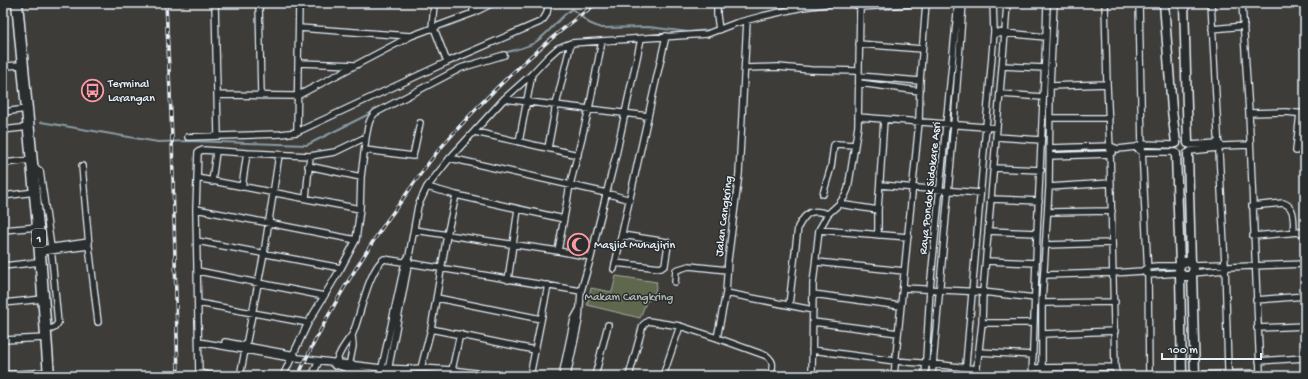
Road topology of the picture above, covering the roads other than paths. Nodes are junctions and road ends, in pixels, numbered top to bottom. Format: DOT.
graph roads {
  1 [pos="17,3"];
  2 [pos="215,3"];
  3 [pos="259,3"];
  4 [pos="299,3"];
  5 [pos="434,3"];
  6 [pos="473,3"];
  7 [pos="493,3"];
  8 [pos="548,3"];
  9 [pos="717,3"];
  10 [pos="833,3"];
  11 [pos="853,3"];
  12 [pos="928,3"];
  13 [pos="958,3"];
  14 [pos="963,3"];
  15 [pos="993,3"];
  16 [pos="1006,3"];
  17 [pos="1047,3"];
  18 [pos="1054,3"];
  19 [pos="1105,3"];
  20 [pos="1139,3"];
  21 [pos="1164,3"];
  22 [pos="1184,3"];
  23 [pos="1211,3"];
  24 [pos="1242,3"];
  25 [pos="860,7"];
  26 [pos="473,13"];
  27 [pos="747,20"];
  28 [pos="1244,26"];
  29 [pos="299,28"];
  30 [pos="433,28"];
  31 [pos="1212,28"];
  32 [pos="718,29"];
  33 [pos="994,32"];
  34 [pos="1005,33"];
  35 [pos="411,36"];
  36 [pos="666,36"];
  37 [pos="1046,37"];
  38 [pos="641,39"];
  39 [pos="602,41"];
  40 [pos="571,43"];
  41 [pos="859,44"];
  42 [pos="922,49"];
  43 [pos="504,55"];
  44 [pos="447,62"];
  45 [pos="299,64"];
  46 [pos="23,65"];
  47 [pos="357,65"];
  48 [pos="3,66"];
  49 [pos="1002,66"];
  50 [pos="745,68"];
  51 [pos="1045,68"];
  52 [pos="859,73"];
  53 [pos="532,74"];
  54 [pos="887,78"];
  55 [pos="920,81"];
  56 [pos="859,83"];
  57 [pos="1107,84"];
  58 [pos="886,86"];
  59 [pos="1050,86"];
  60 [pos="920,91"];
  61 [pos="218,94"];
  62 [pos="1000,94"];
  63 [pos="261,95"];
  64 [pos="296,96"];
  65 [pos="1043,98"];
  66 [pos="504,99"];
  67 [pos="527,101"];
  68 [pos="556,105"];
  69 [pos="589,109"];
  70 [pos="27,110"];
  71 [pos="3,112"];
  72 [pos="1249,113"];
  73 [pos="1303,113"];
  74 [pos="625,114"];
  75 [pos="648,116"];
  76 [pos="858,117"];
  77 [pos="1050,118"];
  78 [pos="1109,118"];
  79 [pos="884,119"];
  80 [pos="919,122"];
  81 [pos="420,123"];
  82 [pos="946,125"];
  83 [pos="954,125"];
  84 [pos="29,127"];
  85 [pos="986,127"];
  86 [pos="997,128"];
  87 [pos="3,130"];
  88 [pos="297,132"];
  89 [pos="475,132"];
  90 [pos="218,136"];
  91 [pos="188,137"];
  92 [pos="366,137"];
  93 [pos="996,137"];
  94 [pos="1041,140"];
  95 [pos="519,142"];
  96 [pos="1142,144"];
  97 [pos="855,145"];
  98 [pos="1110,146"];
  99 [pos="1220,146"];
  100 [pos="1249,146"];
  101 [pos="1136,147"];
  102 [pos="548,148"];
  103 [pos="1050,148"];
  104 [pos="1175,148"];
  105 [pos="1189,148"];
  106 [pos="1118,149"];
  107 [pos="365,150"];
  108 [pos="1296,150"];
  109 [pos="216,152"];
  110 [pos="1142,152"];
  111 [pos="247,153"];
  112 [pos="1110,154"];
  113 [pos="279,155"];
  114 [pos="578,155"];
  115 [pos="310,156"];
  116 [pos="1050,156"];
  117 [pos="450,158"];
  118 [pos="32,162"];
  119 [pos="3,163"];
  120 [pos="82,166"];
  121 [pos="308,166"];
  122 [pos="994,168"];
  123 [pos="1041,170"];
  124 [pos="362,176"];
  125 [pos="197,178"];
  126 [pos="212,182"];
  127 [pos="1111,183"];
  128 [pos="570,185"];
  129 [pos="880,185"];
  130 [pos="242,186"];
  131 [pos="913,187"];
  132 [pos="1049,187"];
  133 [pos="426,188"];
  134 [pos="940,190"];
  135 [pos="948,191"];
  136 [pos="35,192"];
  137 [pos="273,193"];
  138 [pos="606,193"];
  139 [pos="980,193"];
  140 [pos="823,194"];
  141 [pos="456,195"];
  142 [pos="3,196"];
  143 [pos="306,198"];
  144 [pos="991,199"];
  145 [pos="630,200"];
  146 [pos="1039,201"];
  147 [pos="839,204"];
  148 [pos="1252,206"];
  149 [pos="196,209"];
  150 [pos="360,209"];
  151 [pos="518,209"];
  152 [pos="878,210"];
  153 [pos="1048,212"];
  154 [pos="1112,212"];
  155 [pos="828,214"];
  156 [pos="564,219"];
  157 [pos="268,223"];
  158 [pos="38,227"];
  159 [pos="3,230"];
  160 [pos="414,230"];
  161 [pos="819,230"];
  162 [pos="988,231"];
  163 [pos="1294,232"];
  164 [pos="1037,233"];
  165 [pos="1305,233"];
  166 [pos="447,235"];
  167 [pos="622,235"];
  168 [pos="878,235"];
  169 [pos="1254,236"];
  170 [pos="908,237"];
  171 [pos="356,240"];
  172 [pos="197,241"];
  173 [pos="1112,243"];
  174 [pos="89,244"];
  175 [pos="512,245"];
  176 [pos="1046,245"];
  177 [pos="51,249"];
  178 [pos="558,251"];
  179 [pos="264,252"];
  180 [pos="40,254"];
  181 [pos="591,258"];
  182 [pos="986,261"];
  183 [pos="816,262"];
  184 [pos="407,263"];
  185 [pos="615,263"];
  186 [pos="1036,263"];
  187 [pos="1305,264"];
  188 [pos="3,266"];
  189 [pos="1255,266"];
  190 [pos="1148,267"];
  191 [pos="1226,267"];
  192 [pos="341,268"];
  193 [pos="442,269"];
  194 [pos="614,269"];
  195 [pos="1179,269"];
  196 [pos="1192,269"];
  197 [pos="727,270"];
  198 [pos="198,271"];
  199 [pos="904,271"];
  200 [pos="1142,271"];
  201 [pos="1113,273"];
  202 [pos="1044,275"];
  203 [pos="1148,275"];
  204 [pos="508,280"];
  205 [pos="258,282"];
  206 [pos="675,282"];
  207 [pos="548,285"];
  208 [pos="903,288"];
  209 [pos="930,289"];
  210 [pos="939,289"];
  211 [pos="581,291"];
  212 [pos="972,291"];
  213 [pos="983,292"];
  214 [pos="726,293"];
  215 [pos="813,294"];
  216 [pos="324,296"];
  217 [pos="1305,296"];
  218 [pos="437,298"];
  219 [pos="1035,298"];
  220 [pos="43,299"];
  221 [pos="1256,300"];
  222 [pos="3,302"];
  223 [pos="1042,302"];
  224 [pos="1115,302"];
  225 [pos="198,303"];
  226 [pos="789,305"];
  227 [pos="901,306"];
  228 [pos="397,310"];
  229 [pos="813,310"];
  230 [pos="252,312"];
  231 [pos="541,319"];
  232 [pos="98,322"];
  233 [pos="812,322"];
  234 [pos="308,323"];
  235 [pos="1034,323"];
  236 [pos="982,324"];
  237 [pos="608,325"];
  238 [pos="680,326"];
  239 [pos="1305,326"];
  240 [pos="1257,328"];
  241 [pos="431,329"];
  242 [pos="1115,331"];
  243 [pos="898,333"];
  244 [pos="46,334"];
  245 [pos="460,334"];
  246 [pos="1042,334"];
  247 [pos="352,335"];
  248 [pos="717,338"];
  249 [pos="3,340"];
  250 [pos="199,340"];
  251 [pos="246,347"];
  252 [pos="535,350"];
  253 [pos="569,350"];
  254 [pos="812,350"];
  255 [pos="979,352"];
  256 [pos="1032,355"];
  257 [pos="294,357"];
  258 [pos="1305,358"];
  259 [pos="319,361"];
  260 [pos="895,361"];
  261 [pos="1259,361"];
  262 [pos="336,364"];
  263 [pos="926,364"];
  264 [pos="933,364"];
  265 [pos="349,366"];
  266 [pos="1115,367"];
  267 [pos="381,368"];
  268 [pos="388,368"];
  269 [pos="421,368"];
  270 [pos="966,368"];
  271 [pos="1033,368"];
  272 [pos="1042,368"];
  273 [pos="406,369"];
  274 [pos="977,369"];
  275 [pos="452,370"];
  276 [pos="49,374"];
  277 [pos="470,374"];
  278 [pos="1230,374"];
  279 [pos="3,375"];
  280 [pos="199,375"];
  281 [pos="214,376"];
  282 [pos="240,376"];
  283 [pos="283,376"];
  284 [pos="312,376"];
  285 [pos="347,376"];
  286 [pos="380,376"];
  287 [pos="387,376"];
  288 [pos="499,376"];
  289 [pos="530,376"];
  290 [pos="562,376"];
  291 [pos="567,376"];
  292 [pos="595,376"];
  293 [pos="629,376"];
  294 [pos="663,376"];
  295 [pos="771,376"];
  296 [pos="812,376"];
  297 [pos="894,376"];
  298 [pos="925,376"];
  299 [pos="932,376"];
  300 [pos="965,376"];
  301 [pos="976,376"];
  302 [pos="1032,376"];
  303 [pos="1117,376"];
  304 [pos="1149,376"];
  305 [pos="1170,376"];
  306 [pos="1182,376"];
  307 [pos="1195,376"];
  1 -- 46 [label="highway, 1"];
  2 -- 61 [label="street"];
  3 -- 63 [label="street"];
  4 -- 29 [label="street"];
  5 -- 30 [label="street"];
  6 -- 26 [label="street"];
  7 -- 26 [label="street"];
  8 -- 44 [label="street"];
  9 -- 32 [label="street"];
  10 -- 27 [label="street"];
  11 -- 25 [label="street"];
  12 -- 25 [label="street"];
  12 -- 42 [label="street"];
  13 -- 82 [label="street, Raya Pondok Sidokare Asri"];
  14 -- 83 [label="street"];
  15 -- 33 [label="street"];
  16 -- 34 [label="street"];
  17 -- 37 [label="street"];
  18 -- 59 [label="street"];
  19 -- 57 [label="street"];
  20 -- 96 [label="street"];
  21 -- 104 [label="main road"];
  22 -- 105 [label="main road"];
  23 -- 31 [label="street"];
  24 -- 28 [label="street"];
  25 -- 41 [label="street"];
  26 -- 30 [label="street"];
  27 -- 32 [label="street"];
  27 -- 50 [label="street, Jalan Cangkring"];
  28 -- 31 [label="street"];
  28 -- 72 [label="street"];
  29 -- 35 [label="street"];
  29 -- 45 [label="street"];
  30 -- 35 [label="street"];
  30 -- 44 [label="street"];
  31 -- 99 [label="street"];
  32 -- 36 [label="street"];
  33 -- 34 [label="street"];
  33 -- 85 [label="street"];
  34 -- 37 [label="street"];
  34 -- 49 [label="street"];
  35 -- 47 [label="street"];
  36 -- 38 [label="street"];
  36 -- 75 [label="street"];
  37 -- 51 [label="street"];
  38 -- 39 [label="street"];
  38 -- 74 [label="street"];
  39 -- 40 [label="street"];
  39 -- 69 [label="street"];
  40 -- 53 [label="street"];
  40 -- 68 [label="street"];
  41 -- 42 [label="street"];
  41 -- 52 [label="street"];
  42 -- 55 [label="street"];
  43 -- 92 [label="street"];
  44 -- 88 [label="street"];
  45 -- 47 [label="street"];
  45 -- 64 [label="street"];
  46 -- 48 [label="street"];
  46 -- 70 [label="highway, 1"];
  47 -- 64 [label="street"];
  49 -- 51 [label="street"];
  49 -- 62 [label="street"];
  50 -- 52 [label="street"];
  50 -- 197 [label="street, Jalan Cangkring"];
  51 -- 65 [label="street"];
  52 -- 54 [label="street"];
  52 -- 56 [label="street"];
  53 -- 66 [label="street"];
  53 -- 67 [label="street"];
  54 -- 55 [label="street"];
  54 -- 58 [label="street"];
  55 -- 60 [label="street"];
  56 -- 58 [label="street"];
  56 -- 76 [label="street"];
  57 -- 59 [label="street"];
  57 -- 78 [label="street"];
  58 -- 60 [label="street"];
  59 -- 77 [label="street"];
  60 -- 80 [label="street"];
  61 -- 63 [label="street"];
  61 -- 90 [label="street"];
  62 -- 65 [label="street"];
  62 -- 86 [label="street"];
  63 -- 64 [label="street"];
  64 -- 88 [label="street"];
  65 -- 94 [label="street"];
  66 -- 67 [label="street"];
  66 -- 89 [label="street"];
  67 -- 68 [label="street"];
  67 -- 95 [label="street"];
  68 -- 69 [label="street"];
  68 -- 102 [label="street"];
  69 -- 74 [label="street"];
  69 -- 114 [label="street"];
  70 -- 71 [label="street"];
  70 -- 84 [label="highway, 1"];
  72 -- 73 [label="street"];
  72 -- 100 [label="street"];
  73 -- 108 [label="street"];
  74 -- 75 [label="street"];
  74 -- 138 [label="street"];
  75 -- 145 [label="street"];
  76 -- 79 [label="street"];
  76 -- 97 [label="street"];
  77 -- 78 [label="street"];
  77 -- 103 [label="street"];
  78 -- 98 [label="street"];
  79 -- 80 [label="street"];
  79 -- 129 [label="street"];
  80 -- 82 [label="street"];
  80 -- 131 [label="street"];
  81 -- 107 [label="street"];
  82 -- 83 [label="street"];
  82 -- 134 [label="street, Raya Pondok Sidokare Asri"];
  83 -- 85 [label="street"];
  83 -- 135 [label="street"];
  84 -- 87 [label="street"];
  84 -- 118 [label="highway, 1"];
  85 -- 86 [label="street"];
  85 -- 139 [label="street"];
  86 -- 93 [label="street"];
  88 -- 90 [label="street"];
  89 -- 95 [label="street"];
  89 -- 117 [label="street"];
  90 -- 91 [label="street"];
  92 -- 107 [label="street"];
  92 -- 115 [label="street"];
  93 -- 94 [label="street"];
  93 -- 122 [label="street"];
  94 -- 123 [label="street"];
  95 -- 102 [label="street"];
  96 -- 101 [label="street"];
  96 -- 104 [label="street"];
  96 -- 110 [label="street"];
  97 -- 140 [label="street"];
  97 -- 147 [label="street"];
  98 -- 103 [label="street"];
  98 -- 106 [label="street"];
  98 -- 112 [label="street"];
  99 -- 100 [label="street"];
  99 -- 105 [label="street"];
  99 -- 191 [label="street"];
  100 -- 148 [label="street"];
  101 -- 106 [label="street"];
  101 -- 110 [label="street"];
  102 -- 114 [label="street"];
  103 -- 116 [label="street"];
  104 -- 105 [label="main road"];
  104 -- 105 [label="main road"];
  104 -- 110 [label="street"];
  104 -- 195 [label="main road"];
  105 -- 196 [label="main road"];
  106 -- 112 [label="street"];
  107 -- 124 [label="street"];
  109 -- 111 [label="street"];
  109 -- 125 [label="street"];
  109 -- 126 [label="street"];
  110 -- 190 [label="street"];
  111 -- 113 [label="street"];
  111 -- 130 [label="street"];
  112 -- 116 [label="street"];
  112 -- 127 [label="street"];
  113 -- 115 [label="street"];
  113 -- 137 [label="street"];
  114 -- 128 [label="street"];
  115 -- 121 [label="street"];
  116 -- 132 [label="street"];
  117 -- 128 [label="street"];
  117 -- 133 [label="street"];
  118 -- 119 [label="street"];
  118 -- 136 [label="highway, 1"];
  118 -- 177 [label="street"];
  120 -- 174 [label="street"];
  121 -- 124 [label="street"];
  121 -- 143 [label="street"];
  122 -- 123 [label="street"];
  122 -- 144 [label="street"];
  123 -- 146 [label="street"];
  124 -- 150 [label="street"];
  125 -- 126 [label="street"];
  125 -- 149 [label="street"];
  126 -- 130 [label="street"];
  127 -- 132 [label="street"];
  127 -- 154 [label="street"];
  128 -- 138 [label="street"];
  128 -- 156 [label="street"];
  129 -- 131 [label="street"];
  129 -- 152 [label="street"];
  130 -- 137 [label="street"];
  131 -- 134 [label="street"];
  131 -- 170 [label="street"];
  132 -- 153 [label="street"];
  133 -- 141 [label="street"];
  133 -- 160 [label="street"];
  134 -- 135 [label="street"];
  134 -- 209 [label="street, Raya Pondok Sidokare Asri"];
  135 -- 139 [label="street"];
  135 -- 210 [label="street"];
  136 -- 142 [label="street"];
  136 -- 158 [label="highway, 1"];
  137 -- 143 [label="street"];
  137 -- 157 [label="street"];
  138 -- 145 [label="street"];
  138 -- 181 [label="street"];
  139 -- 212 [label="street"];
  141 -- 151 [label="street"];
  141 -- 166 [label="street"];
  143 -- 150 [label="street"];
  144 -- 146 [label="street"];
  144 -- 162 [label="street"];
  145 -- 167 [label="street"];
  146 -- 164 [label="street"];
  147 -- 152 [label="street"];
  147 -- 155 [label="street"];
  148 -- 163 [label="street"];
  148 -- 169 [label="street"];
  149 -- 157 [label="street"];
  149 -- 172 [label="street"];
  150 -- 171 [label="street"];
  151 -- 156 [label="street"];
  151 -- 175 [label="street"];
  152 -- 168 [label="street"];
  153 -- 154 [label="street"];
  153 -- 176 [label="street"];
  154 -- 173 [label="street"];
  155 -- 161 [label="street"];
  155 -- 226 [label="street"];
  156 -- 178 [label="street"];
  157 -- 171 [label="street"];
  157 -- 179 [label="street"];
  158 -- 159 [label="street"];
  158 -- 180 [label="highway, 1"];
  160 -- 166 [label="street"];
  160 -- 184 [label="street"];
  161 -- 168 [label="street"];
  161 -- 183 [label="street"];
  162 -- 164 [label="street"];
  162 -- 182 [label="street"];
  163 -- 165 [label="street"];
  163 -- 169 [label="street"];
  164 -- 186 [label="street"];
  166 -- 175 [label="street"];
  166 -- 193 [label="street"];
  167 -- 185 [label="street"];
  167 -- 185 [label="street"];
  168 -- 170 [label="street"];
  169 -- 189 [label="street"];
  170 -- 199 [label="street"];
  171 -- 192 [label="street"];
  172 -- 179 [label="street"];
  172 -- 198 [label="street"];
  173 -- 176 [label="street"];
  173 -- 201 [label="street"];
  174 -- 177 [label="street"];
  174 -- 232 [label="street"];
  175 -- 178 [label="street"];
  175 -- 204 [label="street"];
  176 -- 202 [label="street"];
  177 -- 180 [label="street"];
  177 -- 244 [label="street"];
  178 -- 181 [label="street"];
  179 -- 192 [label="street"];
  179 -- 205 [label="street"];
  180 -- 188 [label="street"];
  180 -- 220 [label="highway, 1"];
  181 -- 211 [label="street"];
  182 -- 186 [label="street"];
  182 -- 213 [label="street"];
  183 -- 199 [label="street"];
  183 -- 215 [label="street"];
  184 -- 193 [label="street"];
  184 -- 228 [label="street"];
  184 -- 247 [label="street"];
  185 -- 194 [label="street"];
  186 -- 219 [label="street"];
  187 -- 189 [label="street"];
  189 -- 191 [label="street"];
  189 -- 221 [label="street"];
  190 -- 195 [label="street"];
  190 -- 200 [label="street"];
  190 -- 203 [label="street"];
  191 -- 196 [label="street"];
  191 -- 278 [label="street"];
  192 -- 216 [label="street"];
  193 -- 204 [label="street"];
  193 -- 218 [label="street"];
  195 -- 196 [label="main road"];
  195 -- 196 [label="main road"];
  195 -- 203 [label="street"];
  195 -- 306 [label="main road"];
  196 -- 307 [label="main road"];
  197 -- 206 [label="street"];
  197 -- 214 [label="street, Jalan Cangkring"];
  198 -- 205 [label="street"];
  198 -- 225 [label="street"];
  199 -- 208 [label="street"];
  200 -- 201 [label="street"];
  200 -- 203 [label="street"];
  201 -- 202 [label="street"];
  201 -- 224 [label="street"];
  202 -- 223 [label="street"];
  203 -- 304 [label="street"];
  204 -- 207 [label="street"];
  205 -- 216 [label="street"];
  205 -- 230 [label="street"];
  207 -- 211 [label="street"];
  207 -- 231 [label="street"];
  208 -- 209 [label="street"];
  208 -- 227 [label="street"];
  209 -- 210 [label="street"];
  209 -- 263 [label="street, Raya Pondok Sidokare Asri"];
  210 -- 212 [label="street"];
  210 -- 264 [label="street"];
  211 -- 253 [label="street"];
  212 -- 213 [label="street"];
  212 -- 270 [label="street"];
  213 -- 219 [label="street"];
  213 -- 236 [label="street"];
  214 -- 226 [label="street"];
  214 -- 248 [label="street, Jalan Cangkring"];
  215 -- 227 [label="street"];
  215 -- 229 [label="street"];
  216 -- 234 [label="street"];
  217 -- 221 [label="street"];
  218 -- 231 [label="street"];
  218 -- 241 [label="street"];
  219 -- 235 [label="street"];
  220 -- 222 [label="street"];
  220 -- 244 [label="highway, 1"];
  221 -- 240 [label="street"];
  223 -- 224 [label="street"];
  223 -- 246 [label="street"];
  224 -- 242 [label="street"];
  225 -- 230 [label="street"];
  225 -- 250 [label="street"];
  226 -- 229 [label="street"];
  227 -- 243 [label="street"];
  228 -- 267 [label="street"];
  228 -- 268 [label="street"];
  229 -- 233 [label="street"];
  230 -- 234 [label="street"];
  230 -- 251 [label="street"];
  231 -- 252 [label="street"];
  233 -- 243 [label="street"];
  233 -- 254 [label="street"];
  234 -- 257 [label="street"];
  235 -- 236 [label="street"];
  235 -- 256 [label="street"];
  236 -- 255 [label="street"];
  237 -- 292 [label="street"];
  238 -- 248 [label="street"];
  238 -- 293 [label="street"];
  238 -- 294 [label="street"];
  239 -- 240 [label="street"];
  240 -- 261 [label="street"];
  241 -- 245 [label="street"];
  241 -- 269 [label="street"];
  242 -- 246 [label="street"];
  242 -- 266 [label="street"];
  243 -- 260 [label="street"];
  244 -- 249 [label="street"];
  244 -- 276 [label="highway, 1"];
  245 -- 252 [label="street"];
  245 -- 275 [label="street"];
  246 -- 272 [label="street"];
  247 -- 262 [label="street"];
  247 -- 265 [label="street"];
  248 -- 295 [label="street"];
  250 -- 251 [label="street"];
  250 -- 280 [label="street"];
  251 -- 257 [label="street"];
  251 -- 282 [label="street"];
  252 -- 289 [label="street"];
  253 -- 290 [label="street"];
  253 -- 291 [label="street"];
  254 -- 260 [label="street"];
  254 -- 296 [label="street"];
  255 -- 256 [label="street"];
  255 -- 274 [label="street"];
  256 -- 271 [label="street"];
  257 -- 259 [label="street"];
  257 -- 283 [label="street"];
  258 -- 261 [label="street"];
  259 -- 262 [label="street"];
  259 -- 284 [label="street"];
  260 -- 263 [label="street"];
  260 -- 297 [label="street"];
  261 -- 278 [label="street"];
  262 -- 265 [label="street"];
  263 -- 264 [label="street"];
  263 -- 298 [label="street, Raya Pondok Sidokare Asri"];
  264 -- 270 [label="street"];
  264 -- 299 [label="street"];
  265 -- 267 [label="street"];
  265 -- 285 [label="street"];
  265 -- 286 [label="street"];
  266 -- 272 [label="street"];
  266 -- 303 [label="street"];
  267 -- 268 [label="street"];
  267 -- 286 [label="street"];
  268 -- 273 [label="street"];
  268 -- 287 [label="street"];
  269 -- 273 [label="street"];
  269 -- 275 [label="street"];
  270 -- 274 [label="street"];
  270 -- 300 [label="street"];
  271 -- 272 [label="street"];
  271 -- 302 [label="street"];
  273 -- 287 [label="street"];
  274 -- 301 [label="street"];
  275 -- 277 [label="street"];
  276 -- 279 [label="street"];
  277 -- 288 [label="street"];
  278 -- 307 [label="street"];
  280 -- 281 [label="street"];
  286 -- 287 [label="street"];
  305 -- 306 [label="street"];
}
